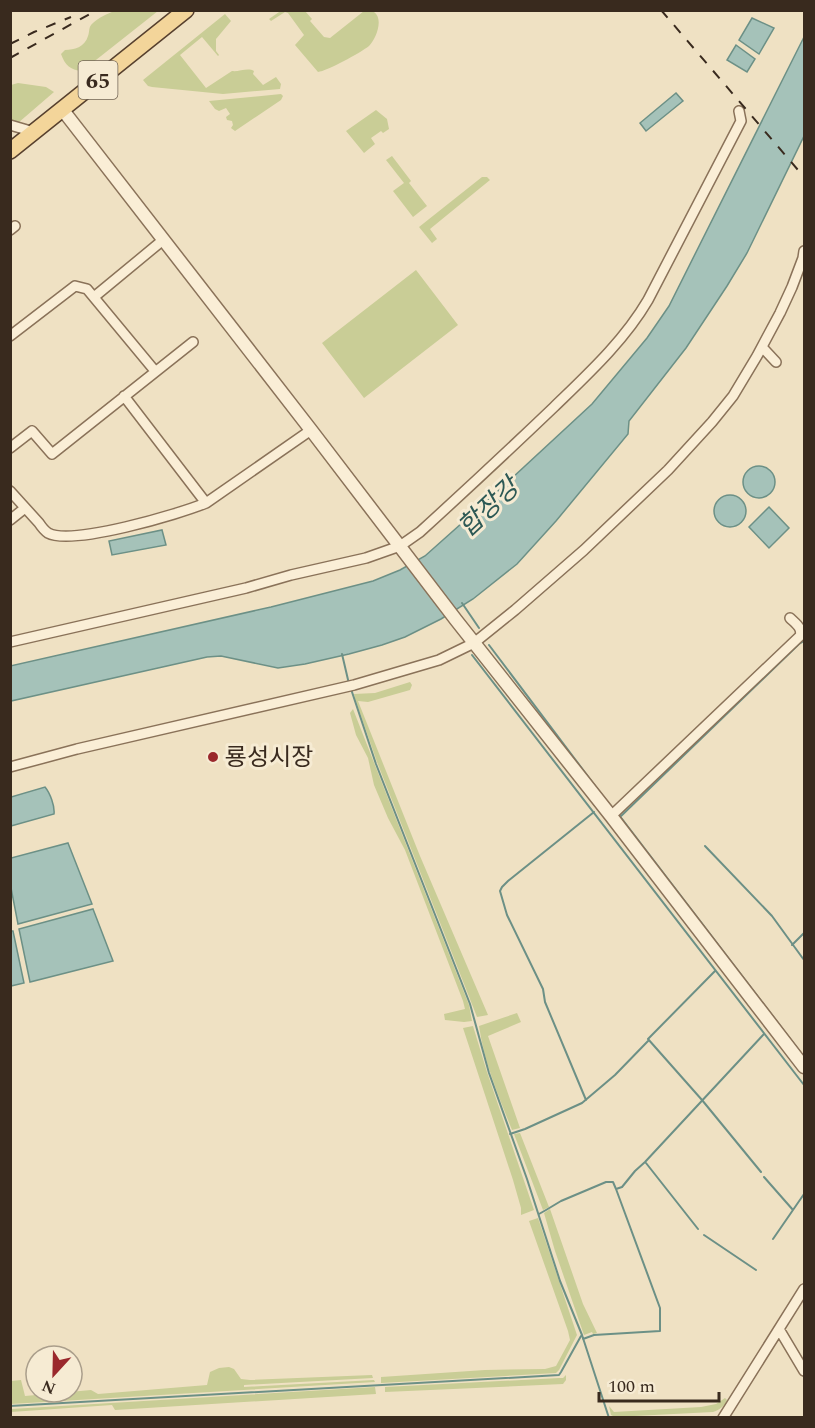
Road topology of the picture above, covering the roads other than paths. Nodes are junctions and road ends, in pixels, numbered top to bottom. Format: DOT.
graph roads {
  1 [pos="186,10"];
  2 [pos="62,109"];
  3 [pos="739,111"];
  4 [pos="10,125"];
  5 [pos="34,132"];
  6 [pos="10,151"];
  7 [pos="163,240"];
  8 [pos="804,251"];
  9 [pos="94,297"];
  10 [pos="10,336"];
  11 [pos="193,342"];
  12 [pos="762,347"];
  13 [pos="776,362"];
  14 [pos="154,371"];
  15 [pos="124,396"];
  16 [pos="310,430"];
  17 [pos="10,448"];
  18 [pos="11,493"];
  19 [pos="206,503"];
  20 [pos="26,508"];
  21 [pos="10,520"];
  22 [pos="402,549"];
  23 [pos="790,618"];
  24 [pos="10,642"];
  25 [pos="474,643"];
  26 [pos="10,767"];
  27 [pos="611,816"];
  28 [pos="804,1067"];
  29 [pos="804,1289"];
  30 [pos="779,1329"];
  31 [pos="804,1371"];
  32 [pos="723,1418"];
  1 -- 2 [label="main road, 65"];
  2 -- 5 [label="main road, 65"];
  2 -- 7 [label="street"];
  3 -- 22 [label="street"];
  4 -- 5 [label="street"];
  5 -- 6 [label="main road, 65"];
  7 -- 9 [label="street"];
  7 -- 16 [label="street"];
  8 -- 12 [label="street"];
  9 -- 10 [label="street"];
  9 -- 14 [label="street"];
  11 -- 14 [label="street"];
  12 -- 13 [label="street"];
  12 -- 25 [label="street"];
  14 -- 15 [label="street"];
  15 -- 17 [label="street"];
  15 -- 19 [label="street"];
  16 -- 19 [label="street"];
  16 -- 22 [label="street"];
  18 -- 20 [label="street"];
  19 -- 20 [label="street"];
  20 -- 21 [label="street"];
  22 -- 24 [label="street"];
  22 -- 25 [label="street"];
  23 -- 27 [label="street"];
  25 -- 26 [label="street"];
  25 -- 27 [label="street"];
  27 -- 28 [label="street"];
  29 -- 30 [label="street"];
  30 -- 31 [label="street"];
  30 -- 32 [label="street"];
}
